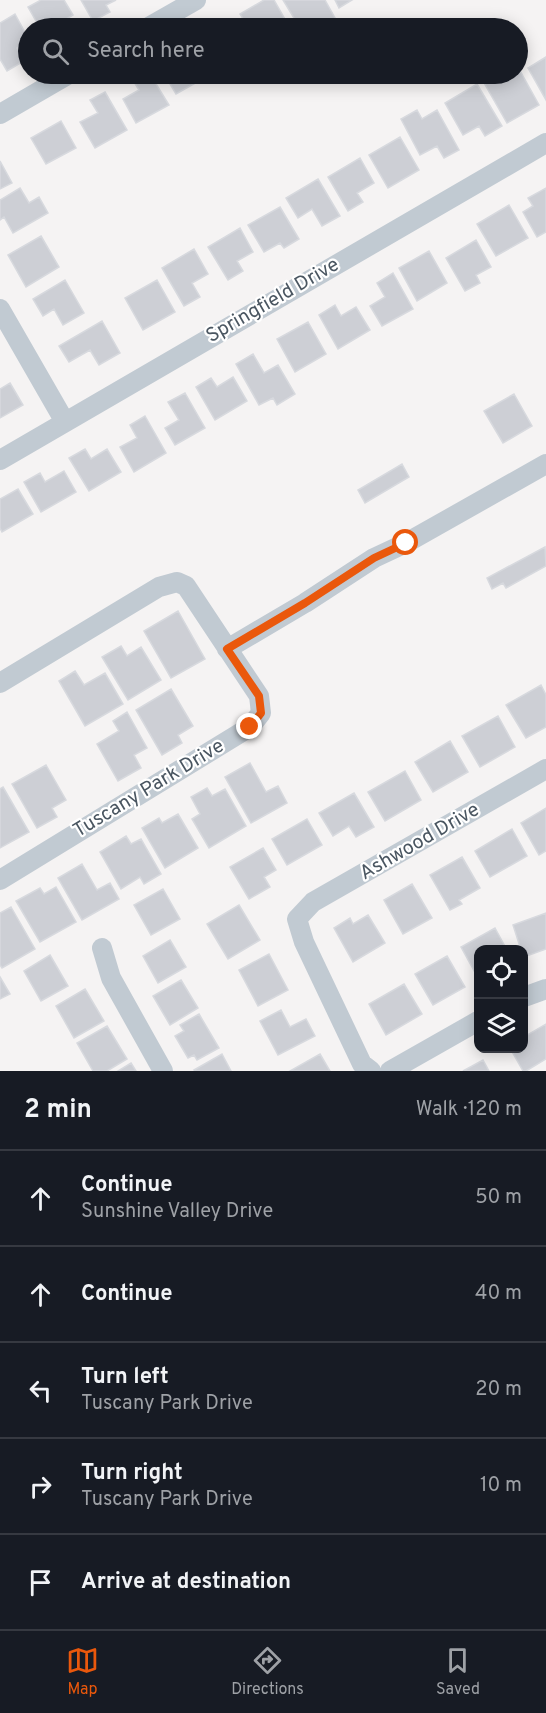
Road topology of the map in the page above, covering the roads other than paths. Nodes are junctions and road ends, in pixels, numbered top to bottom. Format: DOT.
graph roads {
  1 [pos="196,0"];
  2 [pos="164,18"];
  3 [pos="52,84"];
  4 [pos="0,114"];
  5 [pos="546,143"];
  6 [pos="0,309"];
  7 [pos="65,422"];
  8 [pos="0,460"];
  9 [pos="546,464"];
  10 [pos="227,649"];
  11 [pos="0,683"];
  12 [pos="546,769"];
  13 [pos="0,880"];
  14 [pos="102,948"];
  15 [pos="546,988"];
  16 [pos="528,995"];
  17 [pos="474,1023"];
  18 [pos="163,1071"];
  19 [pos="371,1071"];
  20 [pos="390,1071"];
  1 -- 2 [label="street"];
  3 -- 4 [label="street"];
  5 -- 7 [label="street, Springfield Drive"];
  6 -- 7 [label="street"];
  7 -- 8 [label="street, Springfield Drive"];
  9 -- 10 [label="street"];
  10 -- 11 [label="street, Tuscany Park Drive"];
  10 -- 13 [label="street, Tuscany Park Drive"];
  12 -- 19 [label="street, Ashwood Drive"];
  14 -- 18 [label="street"];
  15 -- 16 [label="street"];
  17 -- 20 [label="street"];
}
